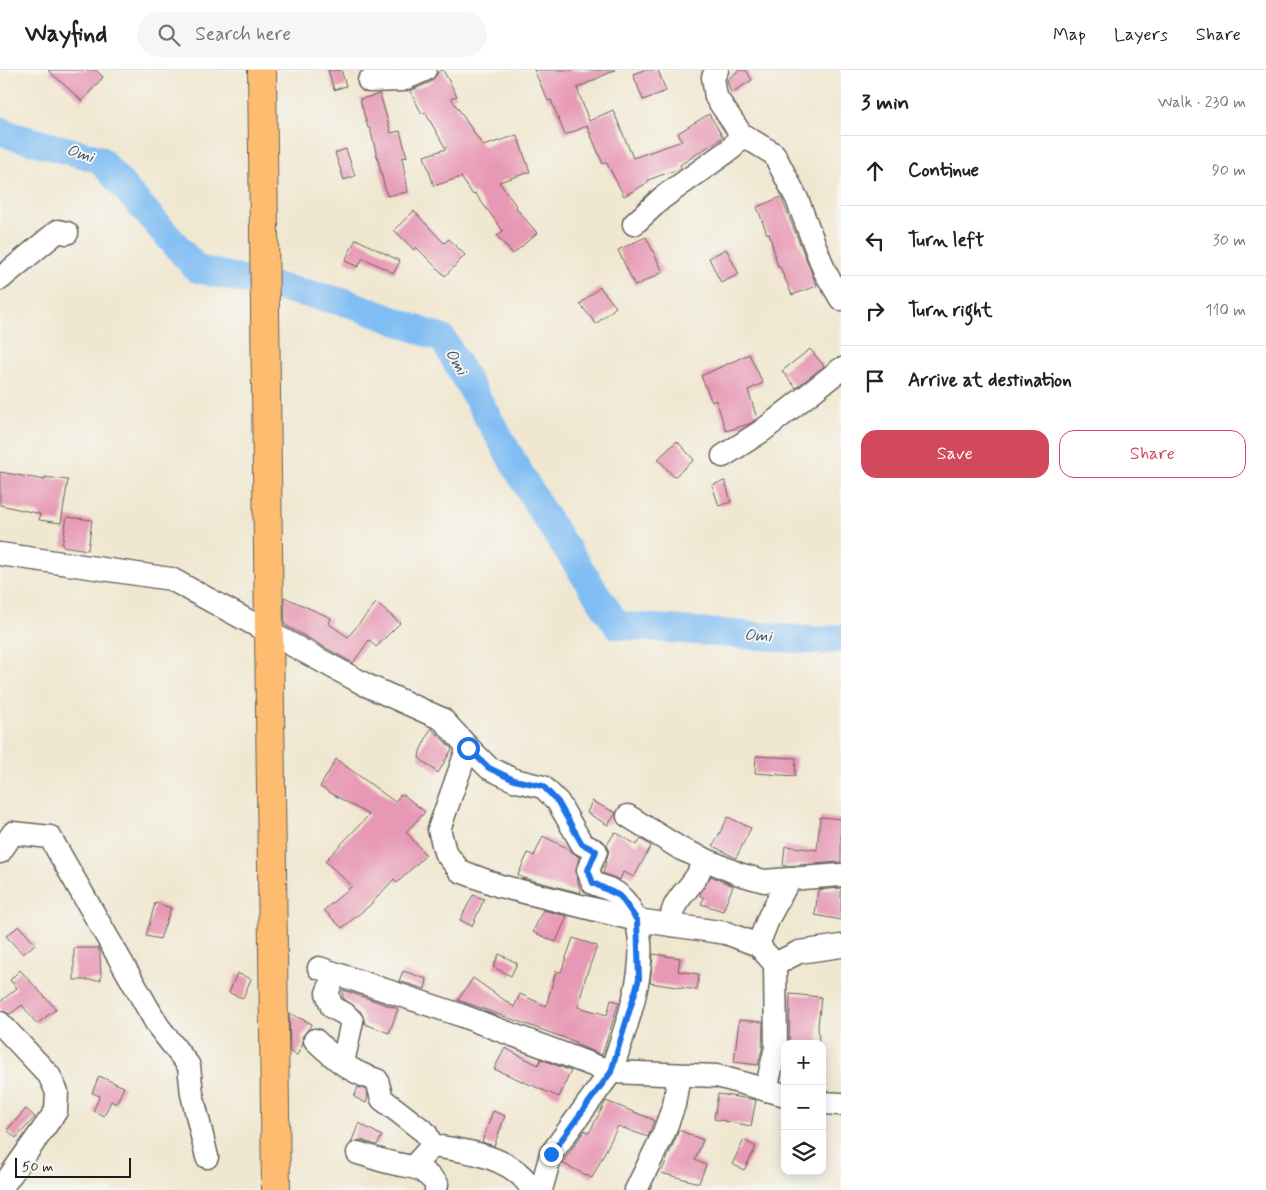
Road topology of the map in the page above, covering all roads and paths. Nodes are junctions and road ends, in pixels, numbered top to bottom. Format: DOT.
graph roads {
  1 [pos="262,70"];
  2 [pos="425,70"];
  3 [pos="717,70"];
  4 [pos="369,81"];
  5 [pos="741,134"];
  6 [pos="634,224"];
  7 [pos="67,233"];
  8 [pos="0,279"];
  9 [pos="841,298"];
  10 [pos="841,370"];
  11 [pos="724,456"];
  12 [pos="0,554"];
  13 [pos="468,748"];
  14 [pos="628,816"];
  15 [pos="0,852"];
  16 [pos="704,859"];
  17 [pos="841,876"];
  18 [pos="789,880"];
  19 [pos="637,920"];
  20 [pos="672,925"];
  21 [pos="758,945"];
  22 [pos="841,946"];
  23 [pos="775,964"];
  24 [pos="0,1023"];
  25 [pos="315,1040"];
  26 [pos="343,1063"];
  27 [pos="611,1072"];
  28 [pos="679,1075"];
  29 [pos="775,1092"];
  30 [pos="826,1103"];
  31 [pos="841,1104"];
  32 [pos="432,1146"];
  33 [pos="358,1152"];
  34 [pos="207,1157"];
  35 [pos="414,1166"];
  36 [pos="0,1190"];
  37 [pos="276,1190"];
  38 [pos="436,1190"];
  39 [pos="532,1190"];
  40 [pos="541,1190"];
  41 [pos="636,1190"];
  1 -- 37 [label="highway"];
  2 -- 4 [label="street"];
  3 -- 5 [label="street"];
  5 -- 6 [label="street"];
  5 -- 9 [label="street"];
  7 -- 8 [label="street"];
  10 -- 11 [label="street"];
  12 -- 13 [label="street"];
  13 -- 19 [label="street"];
  13 -- 19 [label="street"];
  14 -- 16 [label="street"];
  15 -- 34 [label="street"];
  16 -- 18 [label="street"];
  16 -- 20 [label="street"];
  17 -- 18 [label="street"];
  18 -- 21 [label="street"];
  19 -- 20 [label="street"];
  19 -- 27 [label="street"];
  20 -- 21 [label="street"];
  21 -- 23 [label="street"];
  22 -- 23 [label="street"];
  23 -- 29 [label="street"];
  24 -- 36 [label="street"];
  25 -- 26 [label="street"];
  26 -- 27 [label="street"];
  26 -- 32 [label="street"];
  27 -- 28 [label="street"];
  27 -- 40 [label="street"];
  28 -- 29 [label="street"];
  28 -- 41 [label="street"];
  30 -- 31 [label="street"];
  32 -- 35 [label="street"];
  32 -- 39 [label="street"];
  33 -- 35 [label="street"];
  35 -- 38 [label="street"];
}
